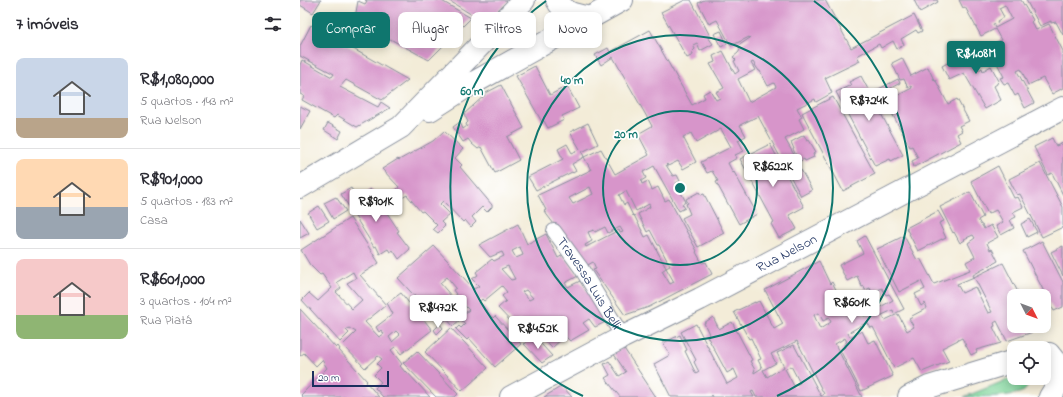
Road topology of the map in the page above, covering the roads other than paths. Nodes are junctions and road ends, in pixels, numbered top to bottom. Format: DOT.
graph roads {
  1 [pos="524,0"];
  2 [pos="557,0"];
  3 [pos="622,0"];
  4 [pos="568,12"];
  5 [pos="601,12"];
  6 [pos="544,44"];
  7 [pos="1063,108"];
  8 [pos="401,127"];
  9 [pos="300,187"];
  10 [pos="554,231"];
  11 [pos="623,337"];
  12 [pos="1052,353"];
  13 [pos="1007,363"];
  14 [pos="1063,393"];
  15 [pos="511,397"];
  16 [pos="909,397"];
  17 [pos="1050,397"];
  18 [pos="1056,397"];
  1 -- 8 [label="street"];
  2 -- 4 [label="street"];
  3 -- 5 [label="street"];
  6 -- 8 [label="street"];
  7 -- 11 [label="street, Rua Nelson"];
  8 -- 9 [label="street"];
  10 -- 11 [label="lane, Travessa Luis Belli"];
  11 -- 15 [label="street, Rua Nelson"];
  12 -- 17 [label="street"];
  13 -- 16 [label="street"];
  14 -- 18 [label="street"];
}
